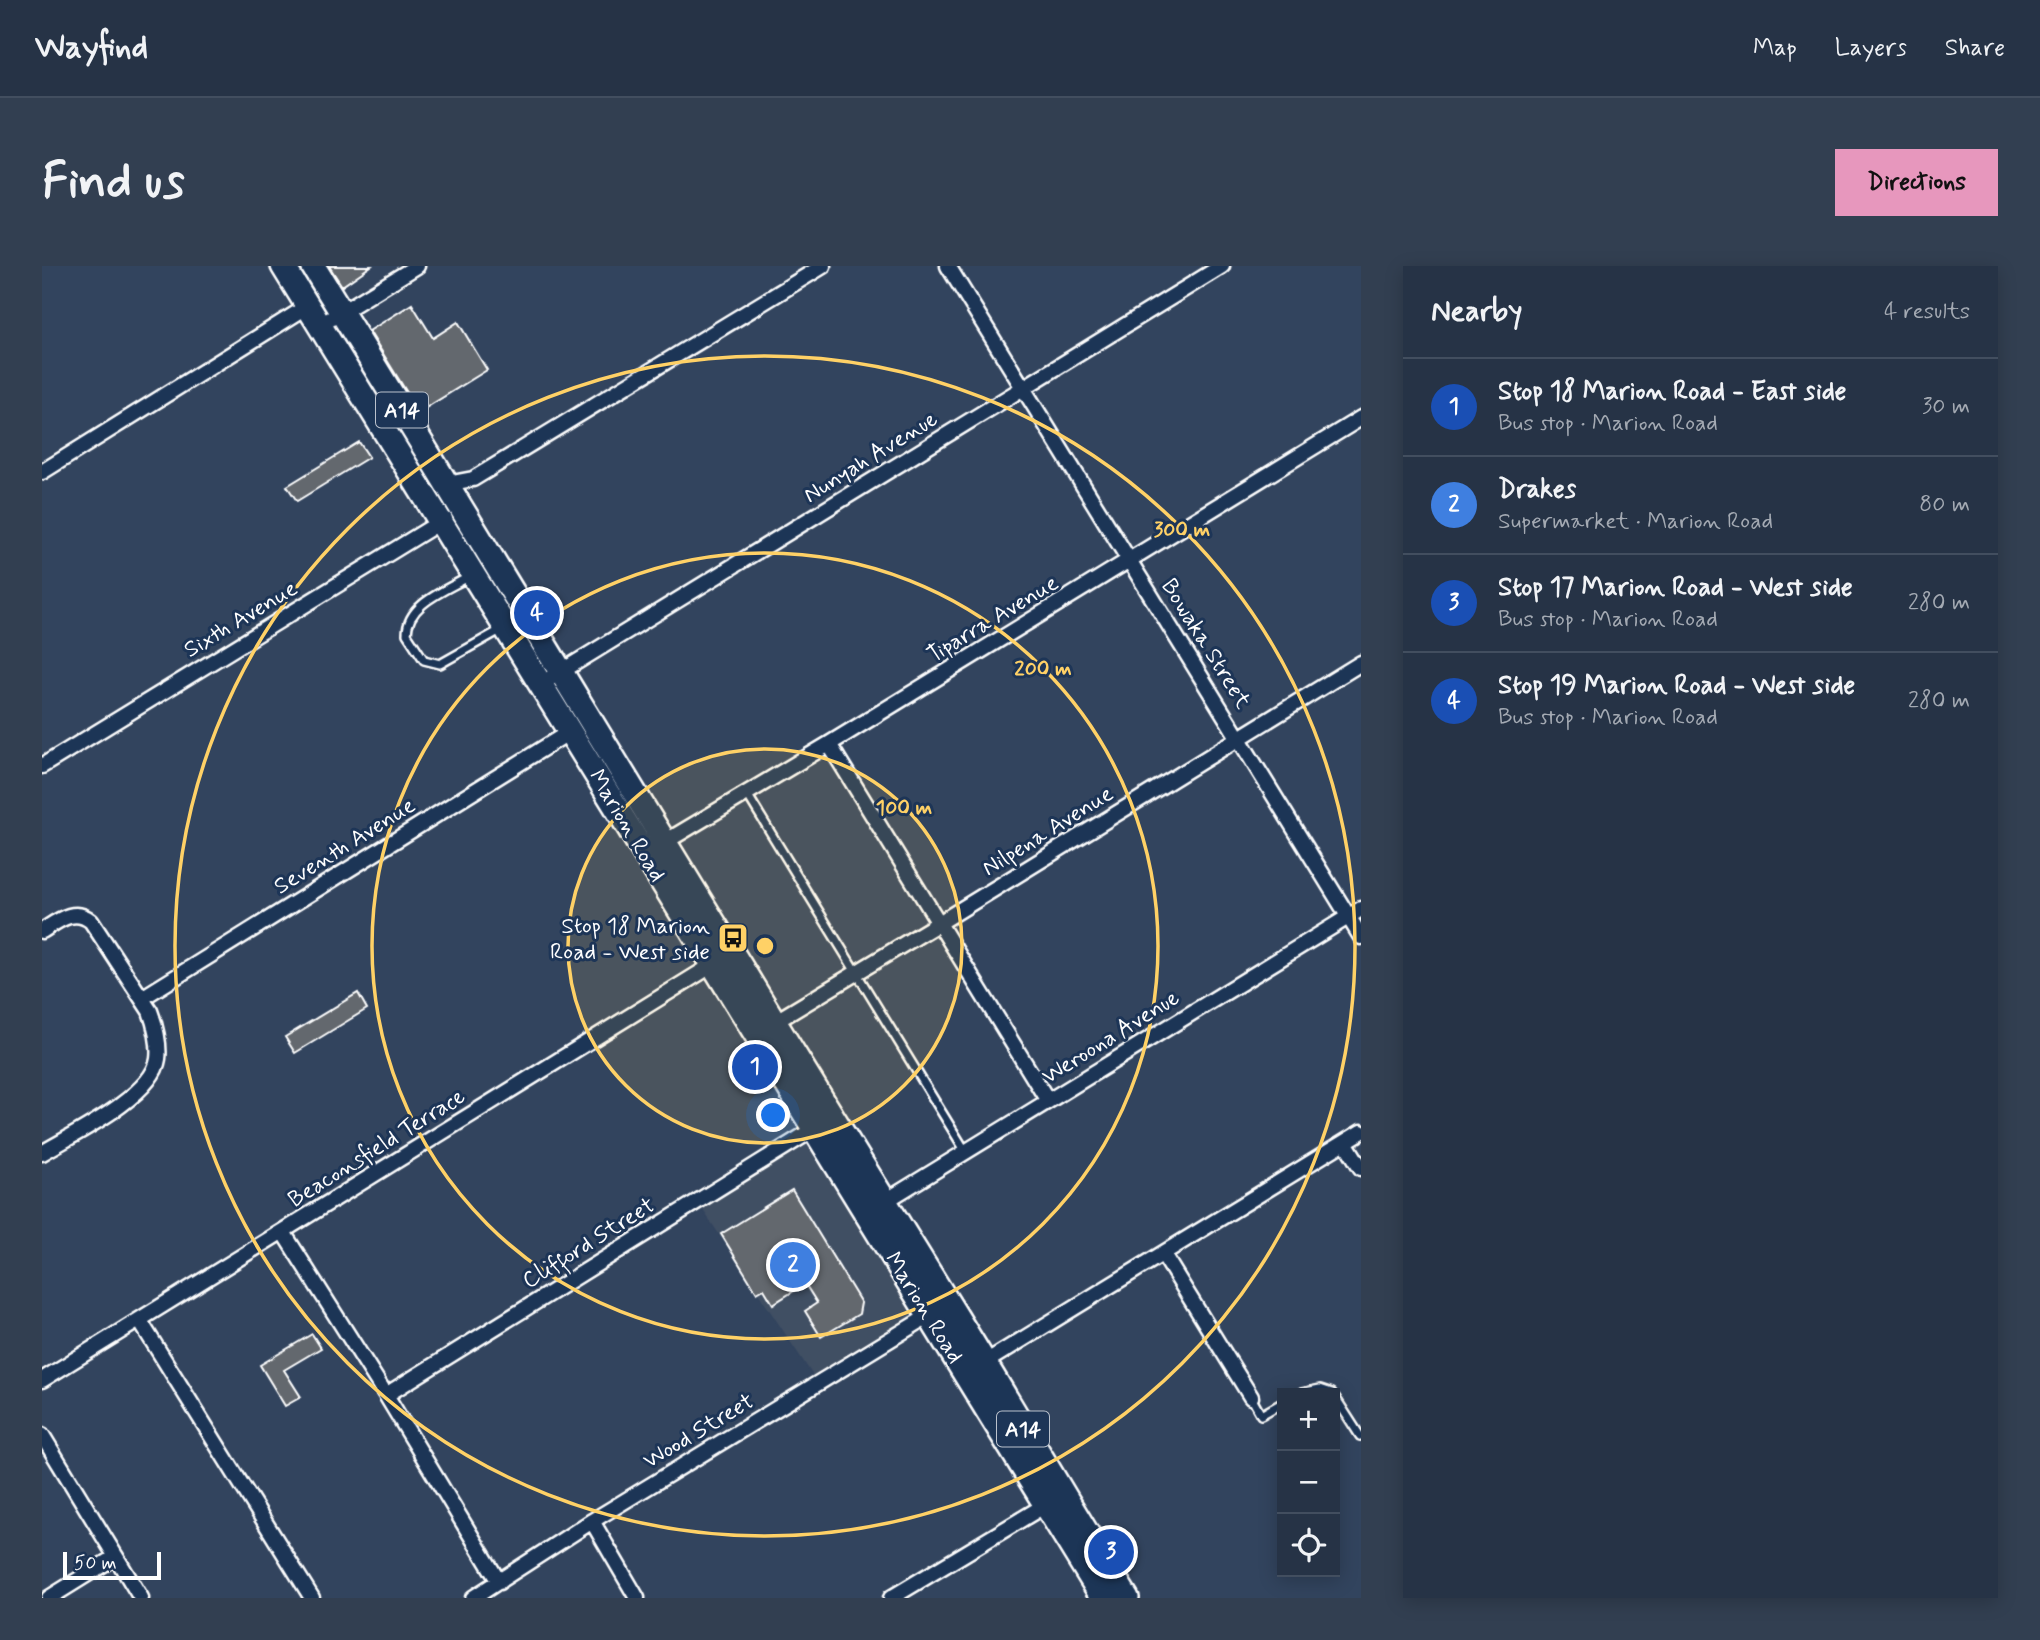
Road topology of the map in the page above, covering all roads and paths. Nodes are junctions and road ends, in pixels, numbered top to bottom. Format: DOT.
graph roads {
  1 [pos="283,266"];
  2 [pos="313,266"];
  3 [pos="417,266"];
  4 [pos="823,266"];
  5 [pos="948,266"];
  6 [pos="1222,266"];
  7 [pos="341,312"];
  8 [pos="314,316"];
  9 [pos="1023,388"];
  10 [pos="1361,418"];
  11 [pos="42,472"];
  12 [pos="447,484"];
  13 [pos="462,509"];
  14 [pos="441,521"];
  15 [pos="1129,561"];
  16 [pos="474,574"];
  17 [pos="506,627"];
  18 [pos="1361,663"];
  19 [pos="561,672"];
  20 [pos="541,684"];
  21 [pos="571,732"];
  22 [pos="1239,738"];
  23 [pos="830,744"];
  24 [pos="42,766"];
  25 [pos="746,793"];
  26 [pos="665,842"];
  27 [pos="645,854"];
  28 [pos="1355,912"];
  29 [pos="939,923"];
  30 [pos="42,931"];
  31 [pos="1361,937"];
  32 [pos="733,952"];
  33 [pos="713,964"];
  34 [pos="856,973"];
  35 [pos="142,998"];
  36 [pos="775,1021"];
  37 [pos="755,1034"];
  38 [pos="1048,1101"];
  39 [pos="814,1129"];
  40 [pos="1361,1132"];
  41 [pos="844,1136"];
  42 [pos="1345,1142"];
  43 [pos="966,1152"];
  44 [pos="42,1153"];
  45 [pos="1361,1168"];
  46 [pos="884,1202"];
  47 [pos="283,1232"];
  48 [pos="1163,1254"];
  49 [pos="939,1309"];
  50 [pos="140,1321"];
  51 [pos="984,1363"];
  52 [pos="42,1380"];
  53 [pos="386,1395"];
  54 [pos="1251,1397"];
  55 [pos="1277,1406"];
  56 [pos="1340,1406"];
  57 [pos="42,1435"];
  58 [pos="1360,1436"];
  59 [pos="1047,1504"];
  60 [pos="592,1521"];
  61 [pos="115,1557"];
  62 [pos="499,1582"];
  63 [pos="49,1598"];
  64 [pos="141,1598"];
  65 [pos="312,1598"];
  66 [pos="473,1598"];
  67 [pos="637,1598"];
  68 [pos="891,1598"];
  69 [pos="1103,1598"];
  70 [pos="1127,1598"];
  1 -- 8 [label="main road, Marion Road / A14"];
  2 -- 7 [label="main road, Marion Road / A14"];
  3 -- 7 [label="street"];
  4 -- 12 [label="street"];
  5 -- 9 [label="street, Bowaka Street"];
  6 -- 9 [label="street, Nunyah Avenue"];
  7 -- 8 [label="street"];
  7 -- 12 [label="main road, Marion Road / A14"];
  8 -- 11 [label="street"];
  8 -- 14 [label="main road, Marion Road / A14"];
  9 -- 15 [label="street, Bowaka Street"];
  9 -- 19 [label="street, Nunyah Avenue"];
  10 -- 15 [label="street, Tiparra Avenue"];
  12 -- 13 [label="main road, Marion Road / A14"];
  13 -- 14 [label="street, Sixth Avenue"];
  13 -- 19 [label="main road, Marion Road / A14"];
  14 -- 16 [label="main road, Marion Road / A14"];
  14 -- 24 [label="street, Sixth Avenue"];
  15 -- 22 [label="street, Bowaka Street"];
  15 -- 23 [label="street, Tiparra Avenue"];
  16 -- 17 [label="main road, Marion Road / A14"];
  16 -- 17 [label="lane"];
  17 -- 20 [label="main road, Marion Road / A14"];
  18 -- 22 [label="street, Nilpena Avenue"];
  19 -- 20 [label="street, Nunyah Avenue"];
  19 -- 26 [label="main road, Marion Road / A14"];
  20 -- 21 [label="main road, Marion Road / A14"];
  21 -- 27 [label="main road, Marion Road / A14"];
  21 -- 35 [label="street, Seventh Avenue"];
  22 -- 28 [label="street, Bowaka Street"];
  22 -- 29 [label="street, Nilpena Avenue"];
  23 -- 25 [label="street, Tiparra Avenue"];
  23 -- 29 [label="street"];
  25 -- 26 [label="street, Tiparra Avenue"];
  25 -- 34 [label="lane"];
  26 -- 27 [label="street, Tiparra Avenue"];
  26 -- 32 [label="main road, Marion Road / A14"];
  27 -- 33 [label="main road, Marion Road / A14"];
  28 -- 31 [label="street, Bowaka Street"];
  28 -- 38 [label="street, Weroona Avenue"];
  29 -- 34 [label="street, Nilpena Avenue"];
  29 -- 38 [label="street"];
  30 -- 35 [label="street"];
  32 -- 33 [label="street, Beaconsfield Terrace"];
  32 -- 36 [label="main road, Marion Road / A14"];
  33 -- 37 [label="main road, Marion Road / A14"];
  33 -- 47 [label="street, Beaconsfield Terrace"];
  34 -- 36 [label="street, Nilpena Avenue"];
  34 -- 43 [label="lane"];
  35 -- 44 [label="street"];
  36 -- 37 [label="street, Nilpena Avenue"];
  36 -- 41 [label="main road, Marion Road / A14"];
  37 -- 39 [label="main road, Marion Road / A14"];
  38 -- 43 [label="street, Weroona Avenue"];
  39 -- 41 [label="main road"];
  39 -- 49 [label="main road, Marion Road / A14"];
  39 -- 53 [label="street, Clifford Street"];
  40 -- 42 [label="street"];
  41 -- 46 [label="main road, Marion Road / A14"];
  42 -- 45 [label="street"];
  42 -- 48 [label="street"];
  43 -- 46 [label="street, Weroona Avenue"];
  46 -- 49 [label="main road, Marion Road / A14"];
  47 -- 50 [label="street, Beaconsfield Terrace"];
  47 -- 53 [label="street"];
  48 -- 51 [label="street"];
  48 -- 54 [label="street"];
  49 -- 51 [label="main road, Marion Road / A14"];
  49 -- 59 [label="main road, Marion Road / A14"];
  49 -- 60 [label="street, Wood Street"];
  50 -- 52 [label="street, Beaconsfield Terrace"];
  50 -- 65 [label="street"];
  51 -- 70 [label="main road, Marion Road / A14"];
  53 -- 62 [label="street"];
  54 -- 55 [label="lane"];
  56 -- 58 [label="lane"];
  57 -- 61 [label="street"];
  59 -- 68 [label="street"];
  59 -- 69 [label="main road, Marion Road / A14"];
  60 -- 62 [label="street, Wood Street"];
  60 -- 67 [label="street"];
  61 -- 63 [label="street"];
  61 -- 64 [label="street"];
  62 -- 66 [label="street, Wood Street"];
}
